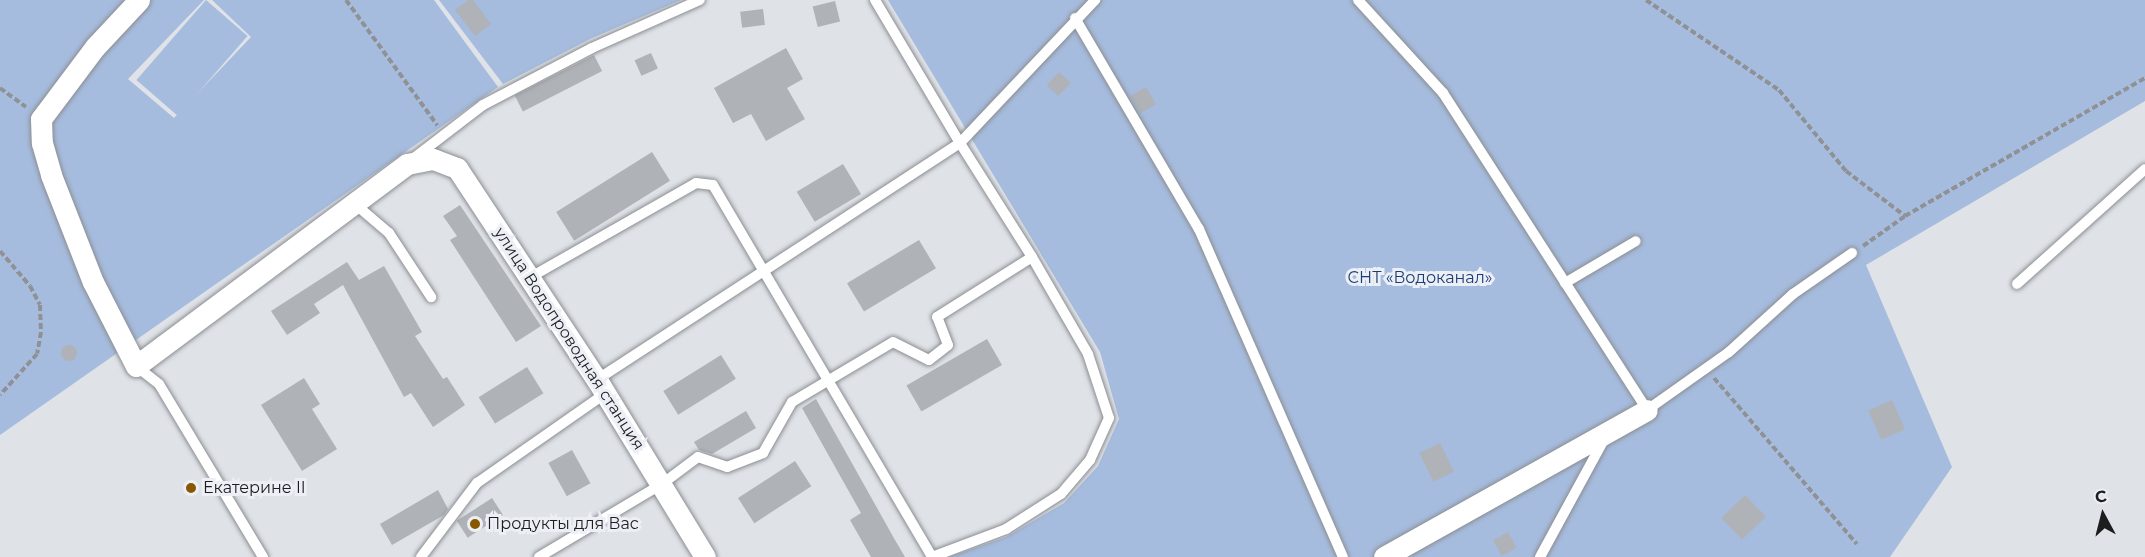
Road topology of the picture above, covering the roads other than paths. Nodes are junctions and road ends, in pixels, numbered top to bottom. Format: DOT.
graph roads {
  1 [pos="139,0"];
  2 [pos="700,0"];
  3 [pos="875,0"];
  4 [pos="1095,0"];
  5 [pos="1358,0"];
  6 [pos="1075,18"];
  7 [pos="960,143"];
  8 [pos="407,164"];
  9 [pos="2145,169"];
  10 [pos="355,204"];
  11 [pos="1636,241"];
  12 [pos="1852,253"];
  13 [pos="1032,257"];
  14 [pos="761,270"];
  15 [pos="529,278"];
  16 [pos="1565,283"];
  17 [pos="2017,284"];
  18 [pos="431,297"];
  19 [pos="136,366"];
  20 [pos="828,379"];
  21 [pos="602,386"];
  22 [pos="1647,410"];
  23 [pos="1610,429"];
  24 [pos="663,484"];
  25 [pos="263,557"];
  26 [pos="421,557"];
  27 [pos="539,557"];
  28 [pos="705,557"];
  29 [pos="932,557"];
  30 [pos="1342,557"];
  31 [pos="1384,557"];
  32 [pos="1540,557"];
  1 -- 19 [label="street"];
  2 -- 8 [label="lane"];
  3 -- 7 [label="lane"];
  4 -- 6 [label="lane"];
  5 -- 16 [label="lane"];
  6 -- 7 [label="lane"];
  6 -- 30 [label="lane"];
  7 -- 13 [label="lane"];
  7 -- 14 [label="lane"];
  8 -- 10 [label="street"];
  8 -- 15 [label="street, улица Водопроводная станция"];
  9 -- 17 [label="lane"];
  10 -- 18 [label="lane"];
  10 -- 19 [label="street"];
  11 -- 16 [label="lane"];
  12 -- 22 [label="lane"];
  13 -- 20 [label="lane"];
  13 -- 29 [label="lane"];
  14 -- 15 [label="lane"];
  14 -- 20 [label="lane"];
  14 -- 21 [label="lane"];
  15 -- 21 [label="street, улица Водопроводная станция"];
  16 -- 22 [label="lane"];
  19 -- 25 [label="lane"];
  20 -- 24 [label="lane"];
  20 -- 29 [label="lane"];
  21 -- 24 [label="street, улица Водопроводная станция"];
  21 -- 26 [label="lane"];
  22 -- 23 [label="street"];
  23 -- 31 [label="street"];
  23 -- 32 [label="lane"];
  24 -- 27 [label="lane"];
  24 -- 28 [label="street, улица Водопроводная станция"];
}
